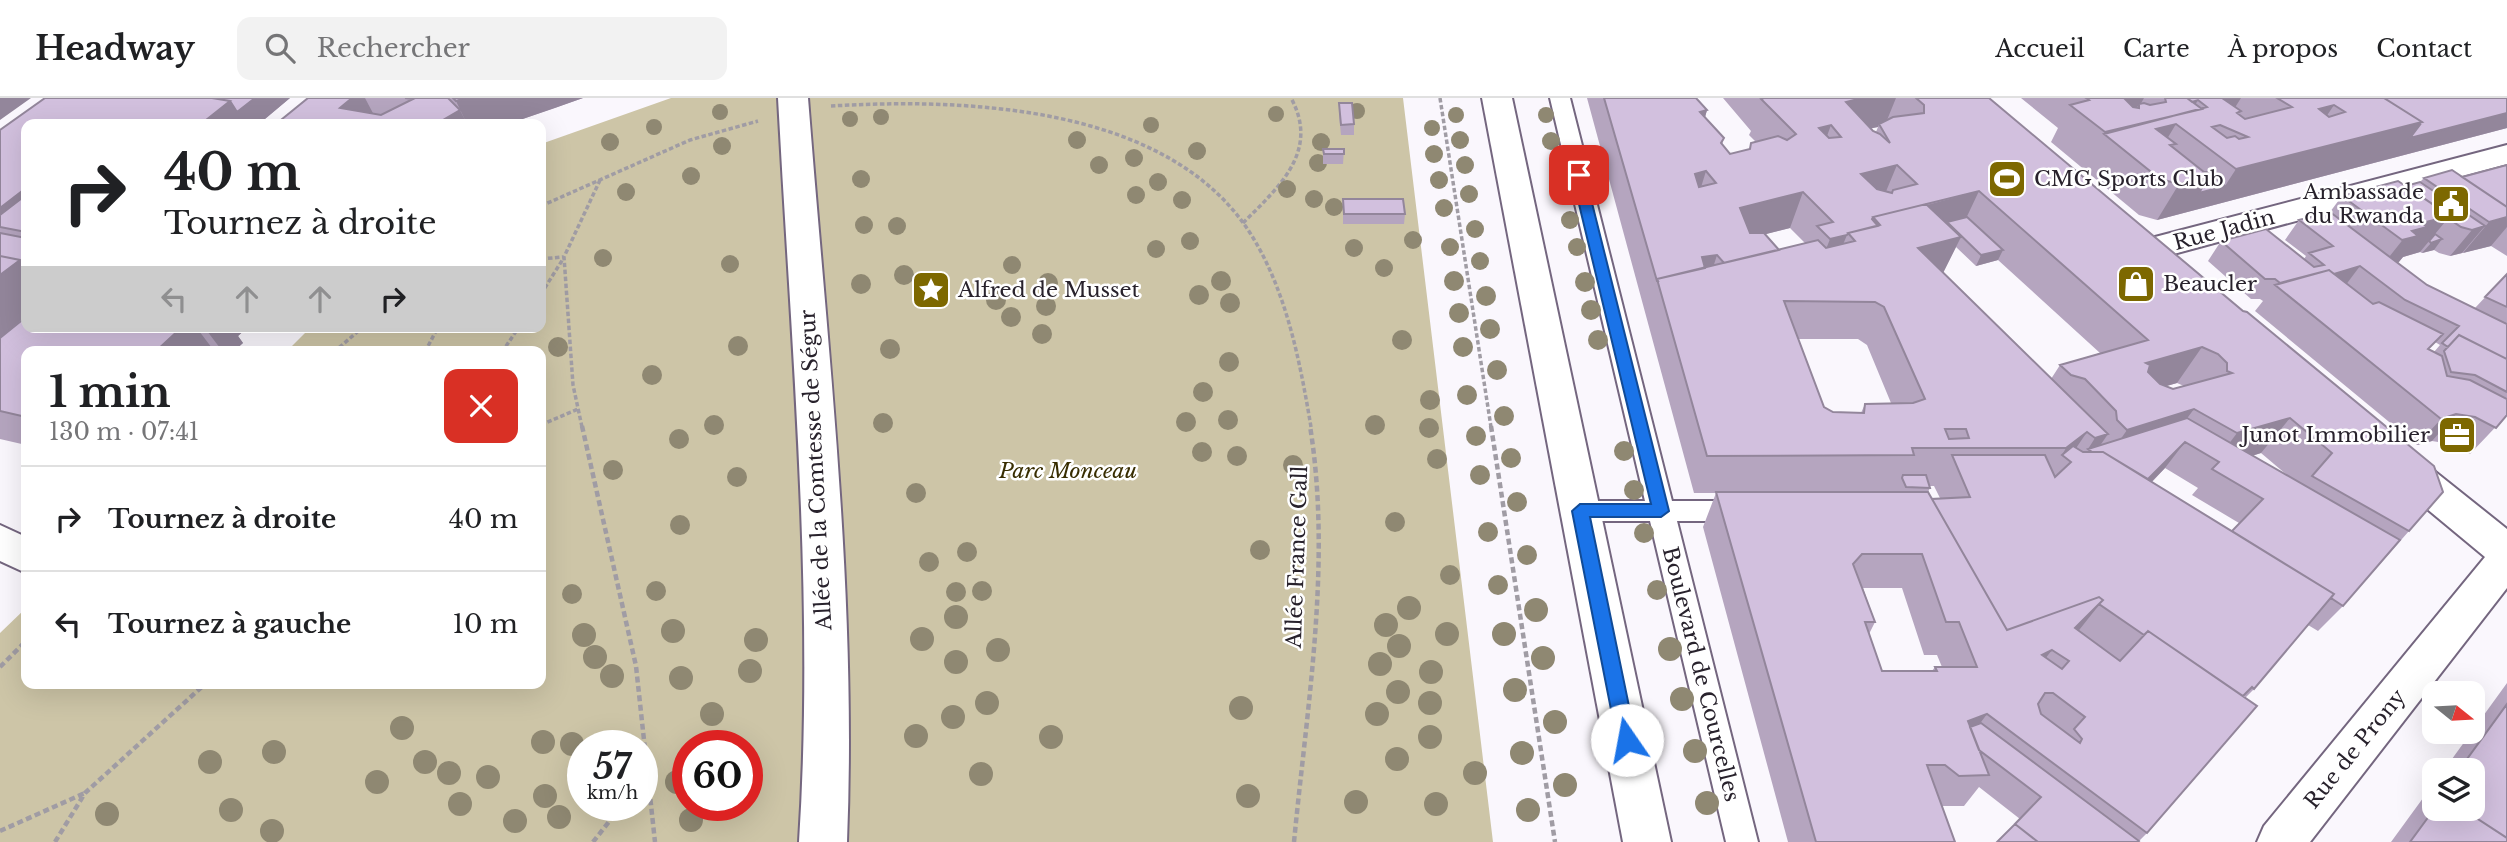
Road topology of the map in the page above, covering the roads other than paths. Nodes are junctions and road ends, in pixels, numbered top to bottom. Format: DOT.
graph roads {
  1 [pos="1497,98"];
  2 [pos="1560,98"];
  3 [pos="794,106"];
  4 [pos="2507,154"];
  5 [pos="2115,226"];
  6 [pos="2144,251"];
  7 [pos="2176,278"];
  8 [pos="2379,448"];
  9 [pos="1768,510"];
  10 [pos="1580,511"];
  11 [pos="1661,511"];
  12 [pos="0,541"];
  13 [pos="2507,552"];
  14 [pos="21,554"];
  15 [pos="2507,558"];
  16 [pos="823,842"];
  17 [pos="1647,842"];
  18 [pos="1742,842"];
  19 [pos="2281,842"];
  1 -- 10 [label="street"];
  2 -- 11 [label="lane, Boulevard de Courcelles"];
  3 -- 16 [label="street, Allée de la Comtesse de Ségur"];
  4 -- 6 [label="street, Rue Jadin"];
  5 -- 6 [label="street"];
  6 -- 7 [label="street"];
  8 -- 13 [label="street"];
  9 -- 11 [label="lane"];
  10 -- 11 [label="lane"];
  10 -- 17 [label="street"];
  11 -- 18 [label="lane, Boulevard de Courcelles"];
  12 -- 14 [label="street"];
  15 -- 19 [label="street, Rue de Prony"];
}
